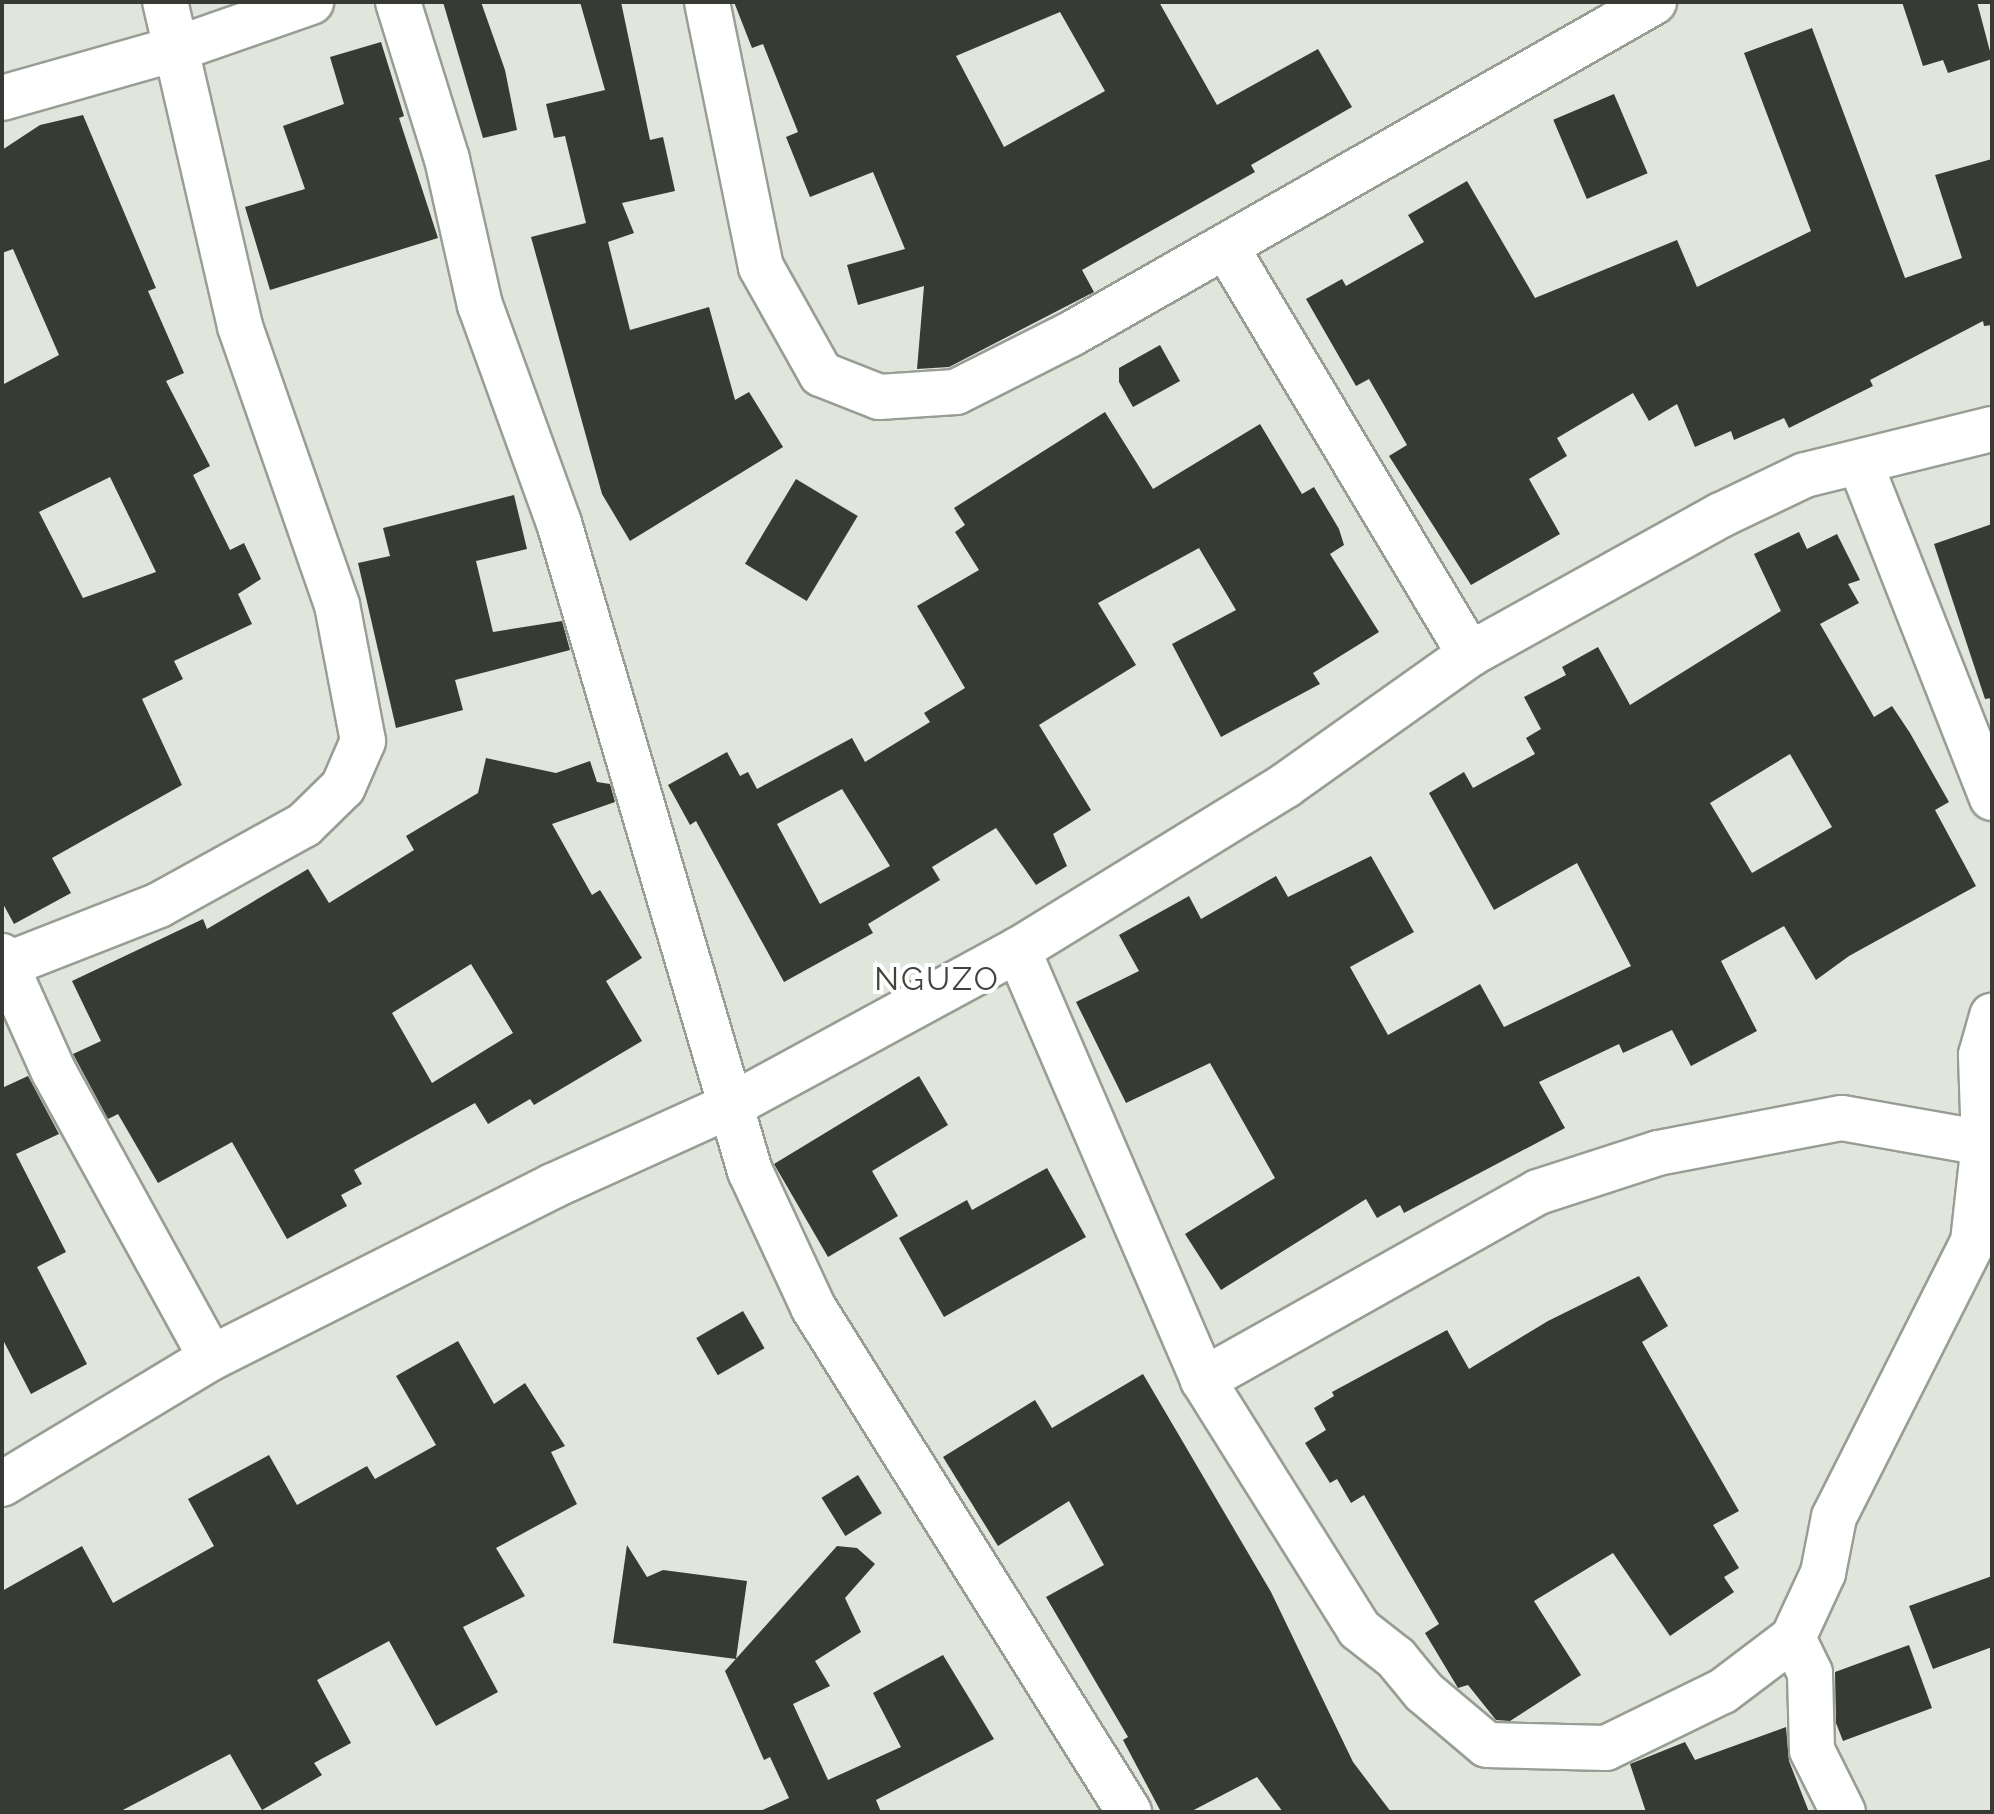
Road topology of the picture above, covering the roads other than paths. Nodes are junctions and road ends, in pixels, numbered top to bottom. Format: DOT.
graph roads {
  1 [pos="165,2"];
  2 [pos="311,2"];
  3 [pos="398,2"];
  4 [pos="707,2"];
  5 [pos="1654,2"];
  6 [pos="179,48"];
  7 [pos="2,98"];
  8 [pos="1226,247"];
  9 [pos="1992,429"];
  10 [pos="1860,463"];
  11 [pos="1470,654"];
  12 [pos="1992,798"];
  13 [pos="1018,950"];
  14 [pos="4,960"];
  15 [pos="1992,1016"];
  16 [pos="734,1104"];
  17 [pos="1984,1143"];
  18 [pos="211,1358"];
  19 [pos="1203,1380"];
  20 [pos="2,1484"];
  21 [pos="1793,1638"];
  22 [pos="1129,1812"];
  23 [pos="1843,1812"];
  1 -- 6 [label="street"];
  2 -- 6 [label="street"];
  3 -- 16 [label="street"];
  4 -- 8 [label="street"];
  5 -- 8 [label="street"];
  6 -- 7 [label="street"];
  6 -- 14 [label="street"];
  8 -- 11 [label="street"];
  9 -- 10 [label="street"];
  10 -- 11 [label="street"];
  10 -- 12 [label="street"];
  11 -- 13 [label="street"];
  13 -- 16 [label="street"];
  13 -- 19 [label="street"];
  14 -- 18 [label="street"];
  15 -- 17 [label="street"];
  16 -- 18 [label="street"];
  16 -- 22 [label="street"];
  17 -- 19 [label="street"];
  17 -- 21 [label="street"];
  18 -- 20 [label="street"];
  19 -- 21 [label="street"];
  21 -- 23 [label="street"];
}
